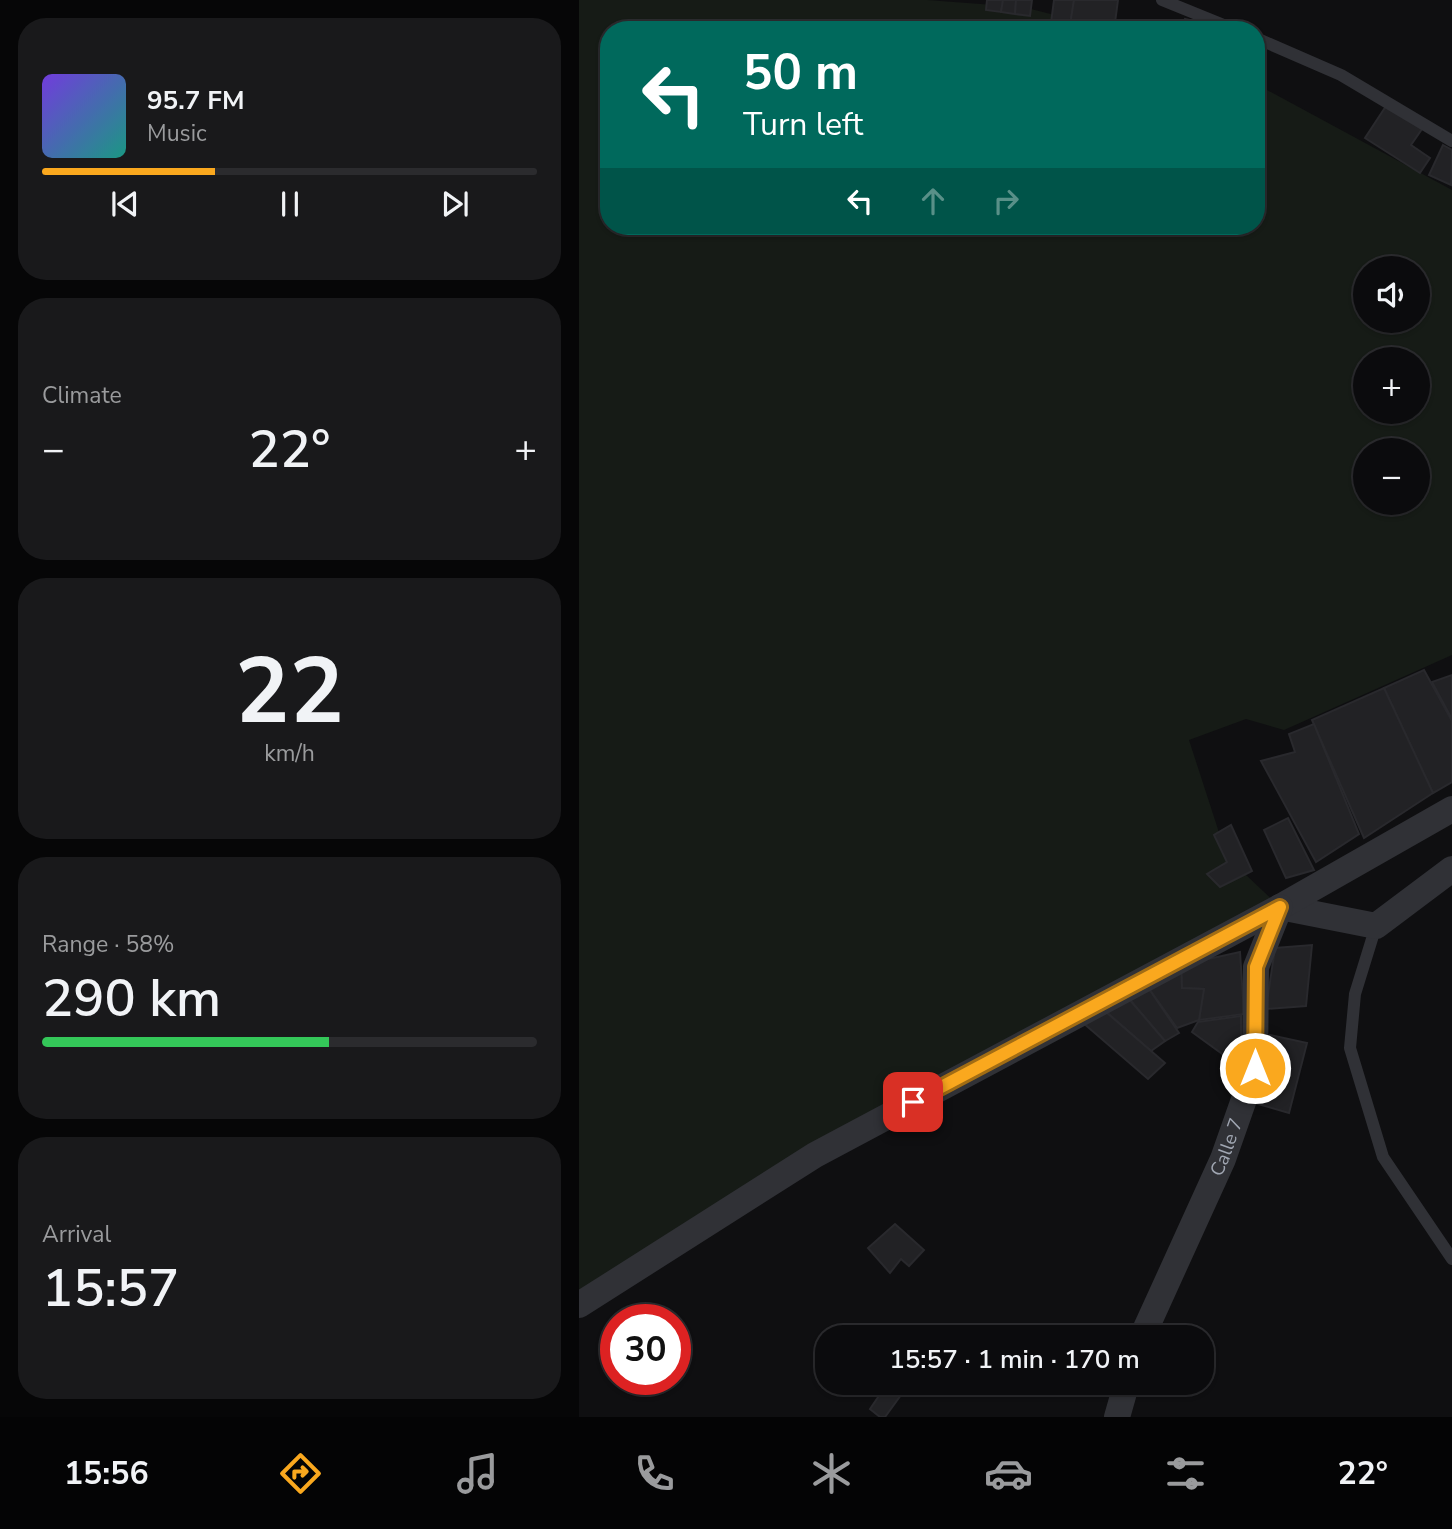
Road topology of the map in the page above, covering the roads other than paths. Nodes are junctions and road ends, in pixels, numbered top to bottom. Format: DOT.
graph roads {
  1 [pos="1162,0"];
  2 [pos="1214,21"];
  3 [pos="1265,42"];
  4 [pos="1452,141"];
  5 [pos="1452,809"];
  6 [pos="1452,869"];
  7 [pos="1280,907"];
  8 [pos="1376,926"];
  9 [pos="1452,1259"];
  10 [pos="579,1305"];
  11 [pos="1147,1325"];
  12 [pos="1123,1395"];
  13 [pos="1117,1417"];
  1 -- 2 [label="lane"];
  3 -- 4 [label="lane"];
  5 -- 7 [label="street"];
  6 -- 8 [label="street"];
  7 -- 8 [label="street"];
  7 -- 10 [label="street"];
  7 -- 11 [label="street, Calle 7"];
  8 -- 9 [label="lane"];
  12 -- 13 [label="street"];
}
